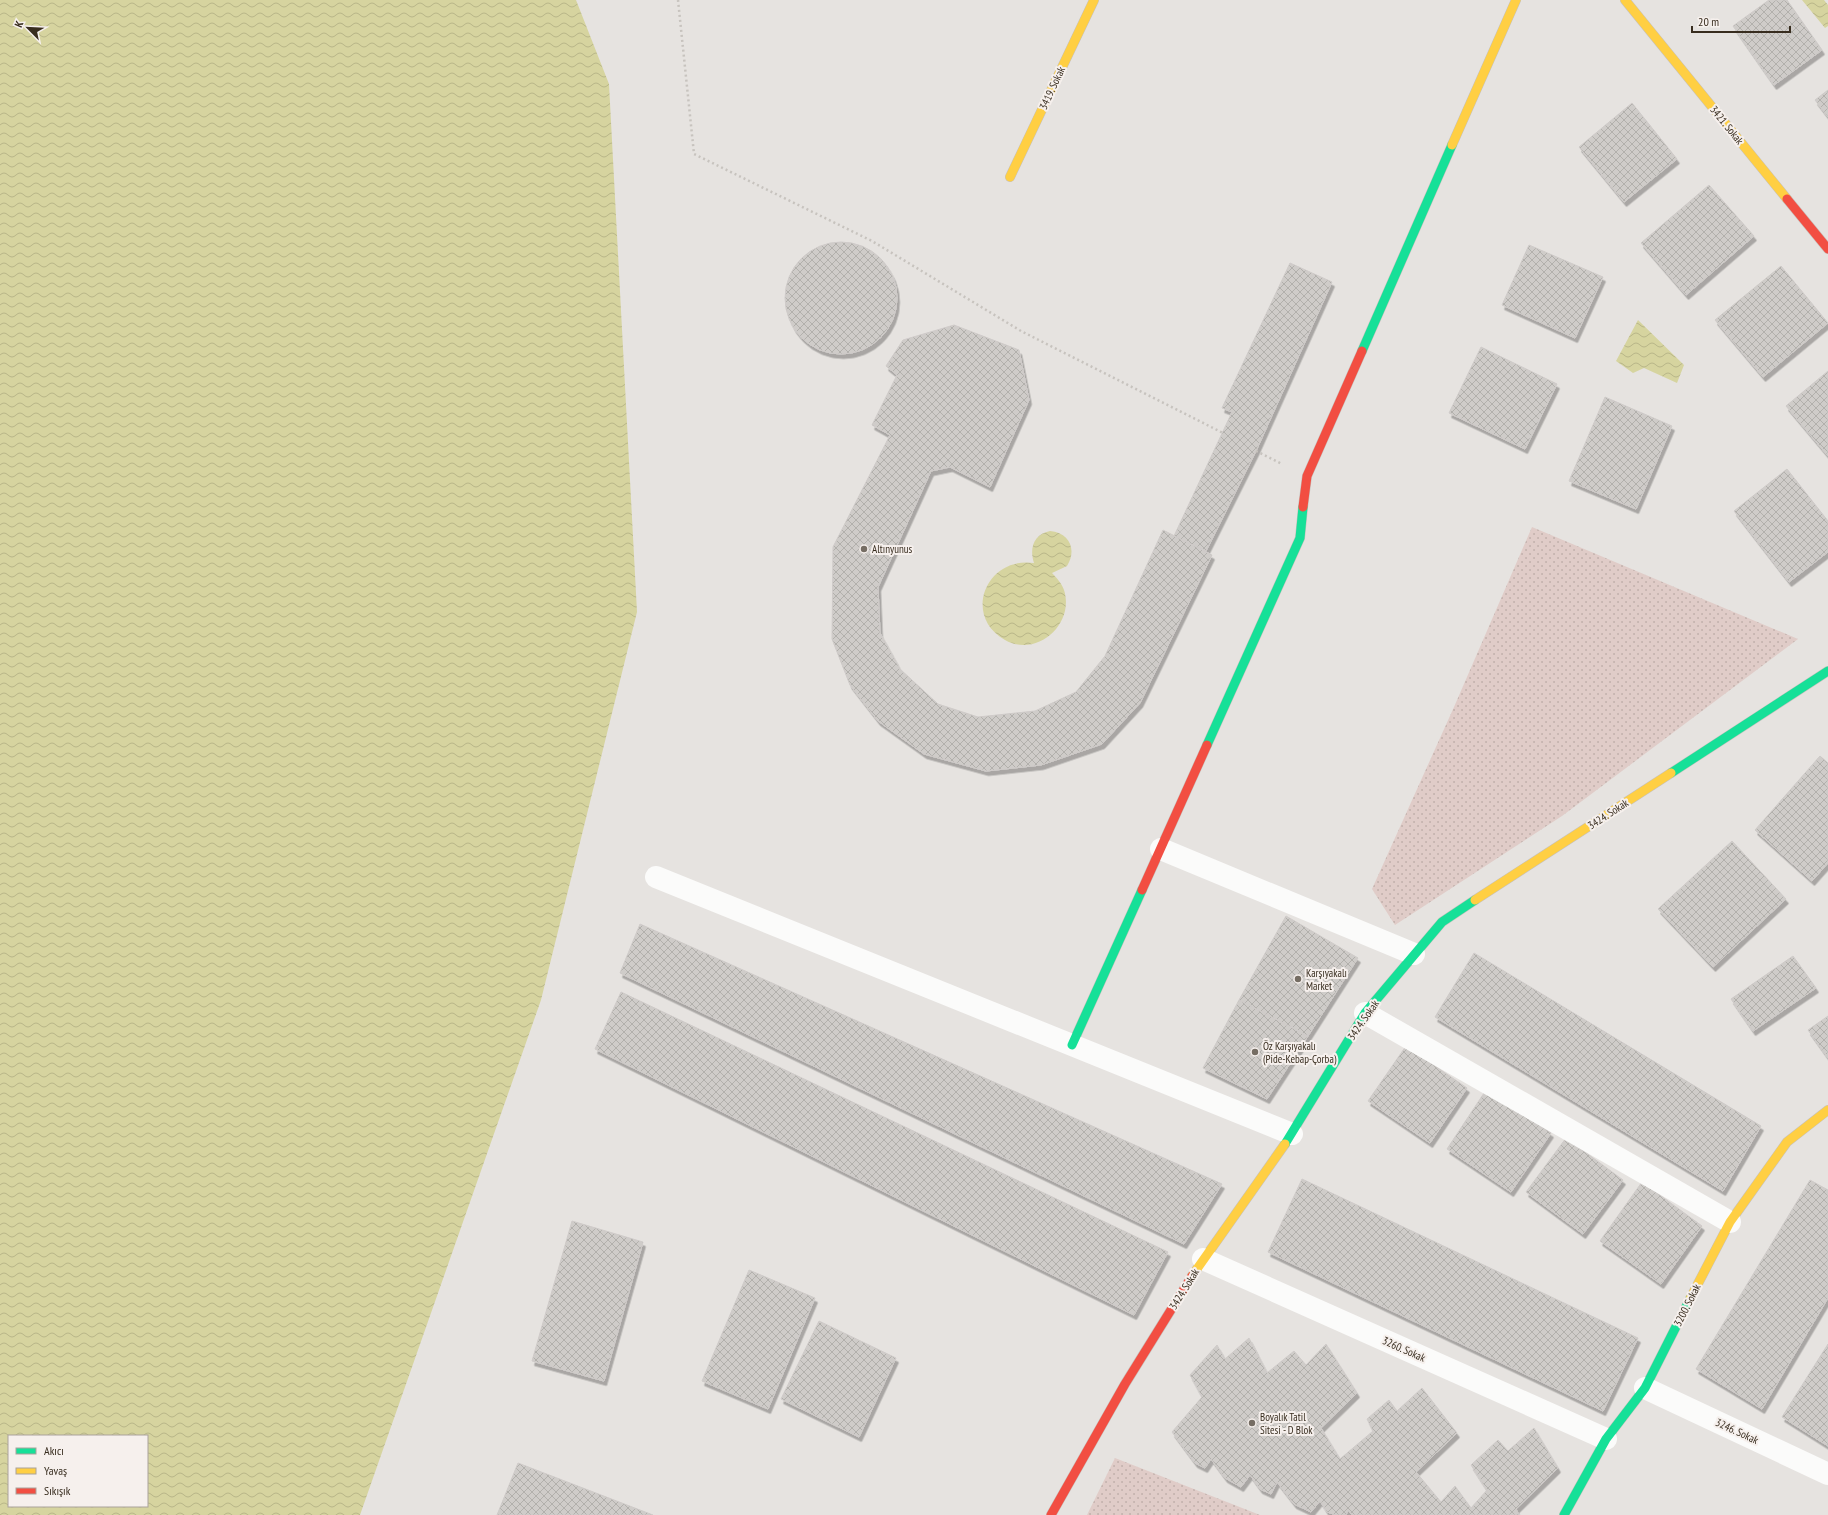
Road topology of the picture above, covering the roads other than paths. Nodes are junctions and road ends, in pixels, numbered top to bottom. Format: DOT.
graph roads {
  1 [pos="1094,0"];
  2 [pos="1516,0"];
  3 [pos="1625,0"];
  4 [pos="1010,176"];
  5 [pos="1828,249"];
  6 [pos="1828,671"];
  7 [pos="1160,849"];
  8 [pos="656,877"];
  9 [pos="1414,954"];
  10 [pos="1366,1013"];
  11 [pos="1072,1045"];
  12 [pos="1828,1110"];
  13 [pos="1292,1134"];
  14 [pos="1730,1222"];
  15 [pos="1203,1259"];
  16 [pos="1645,1388"];
  17 [pos="1606,1439"];
  18 [pos="1828,1474"];
  19 [pos="1051,1515"];
  20 [pos="1564,1515"];
  1 -- 4 [label="street, 3419. Sokak"];
  2 -- 7 [label="street"];
  3 -- 5 [label="street, 3421. Sokak"];
  6 -- 9 [label="street, 3424. Sokak"];
  7 -- 9 [label="street"];
  7 -- 11 [label="street"];
  8 -- 11 [label="street"];
  9 -- 10 [label="street, 3424. Sokak"];
  10 -- 13 [label="street, 3424. Sokak"];
  10 -- 14 [label="street"];
  11 -- 13 [label="street"];
  12 -- 14 [label="street, 3200. Sokak"];
  13 -- 15 [label="street, 3424. Sokak"];
  14 -- 16 [label="street, 3200. Sokak"];
  15 -- 17 [label="street, 3260. Sokak"];
  15 -- 19 [label="street, 3424. Sokak"];
  16 -- 17 [label="street, 3200. Sokak"];
  16 -- 18 [label="street, 3246. Sokak"];
  17 -- 20 [label="street, 3200. Sokak"];
}
